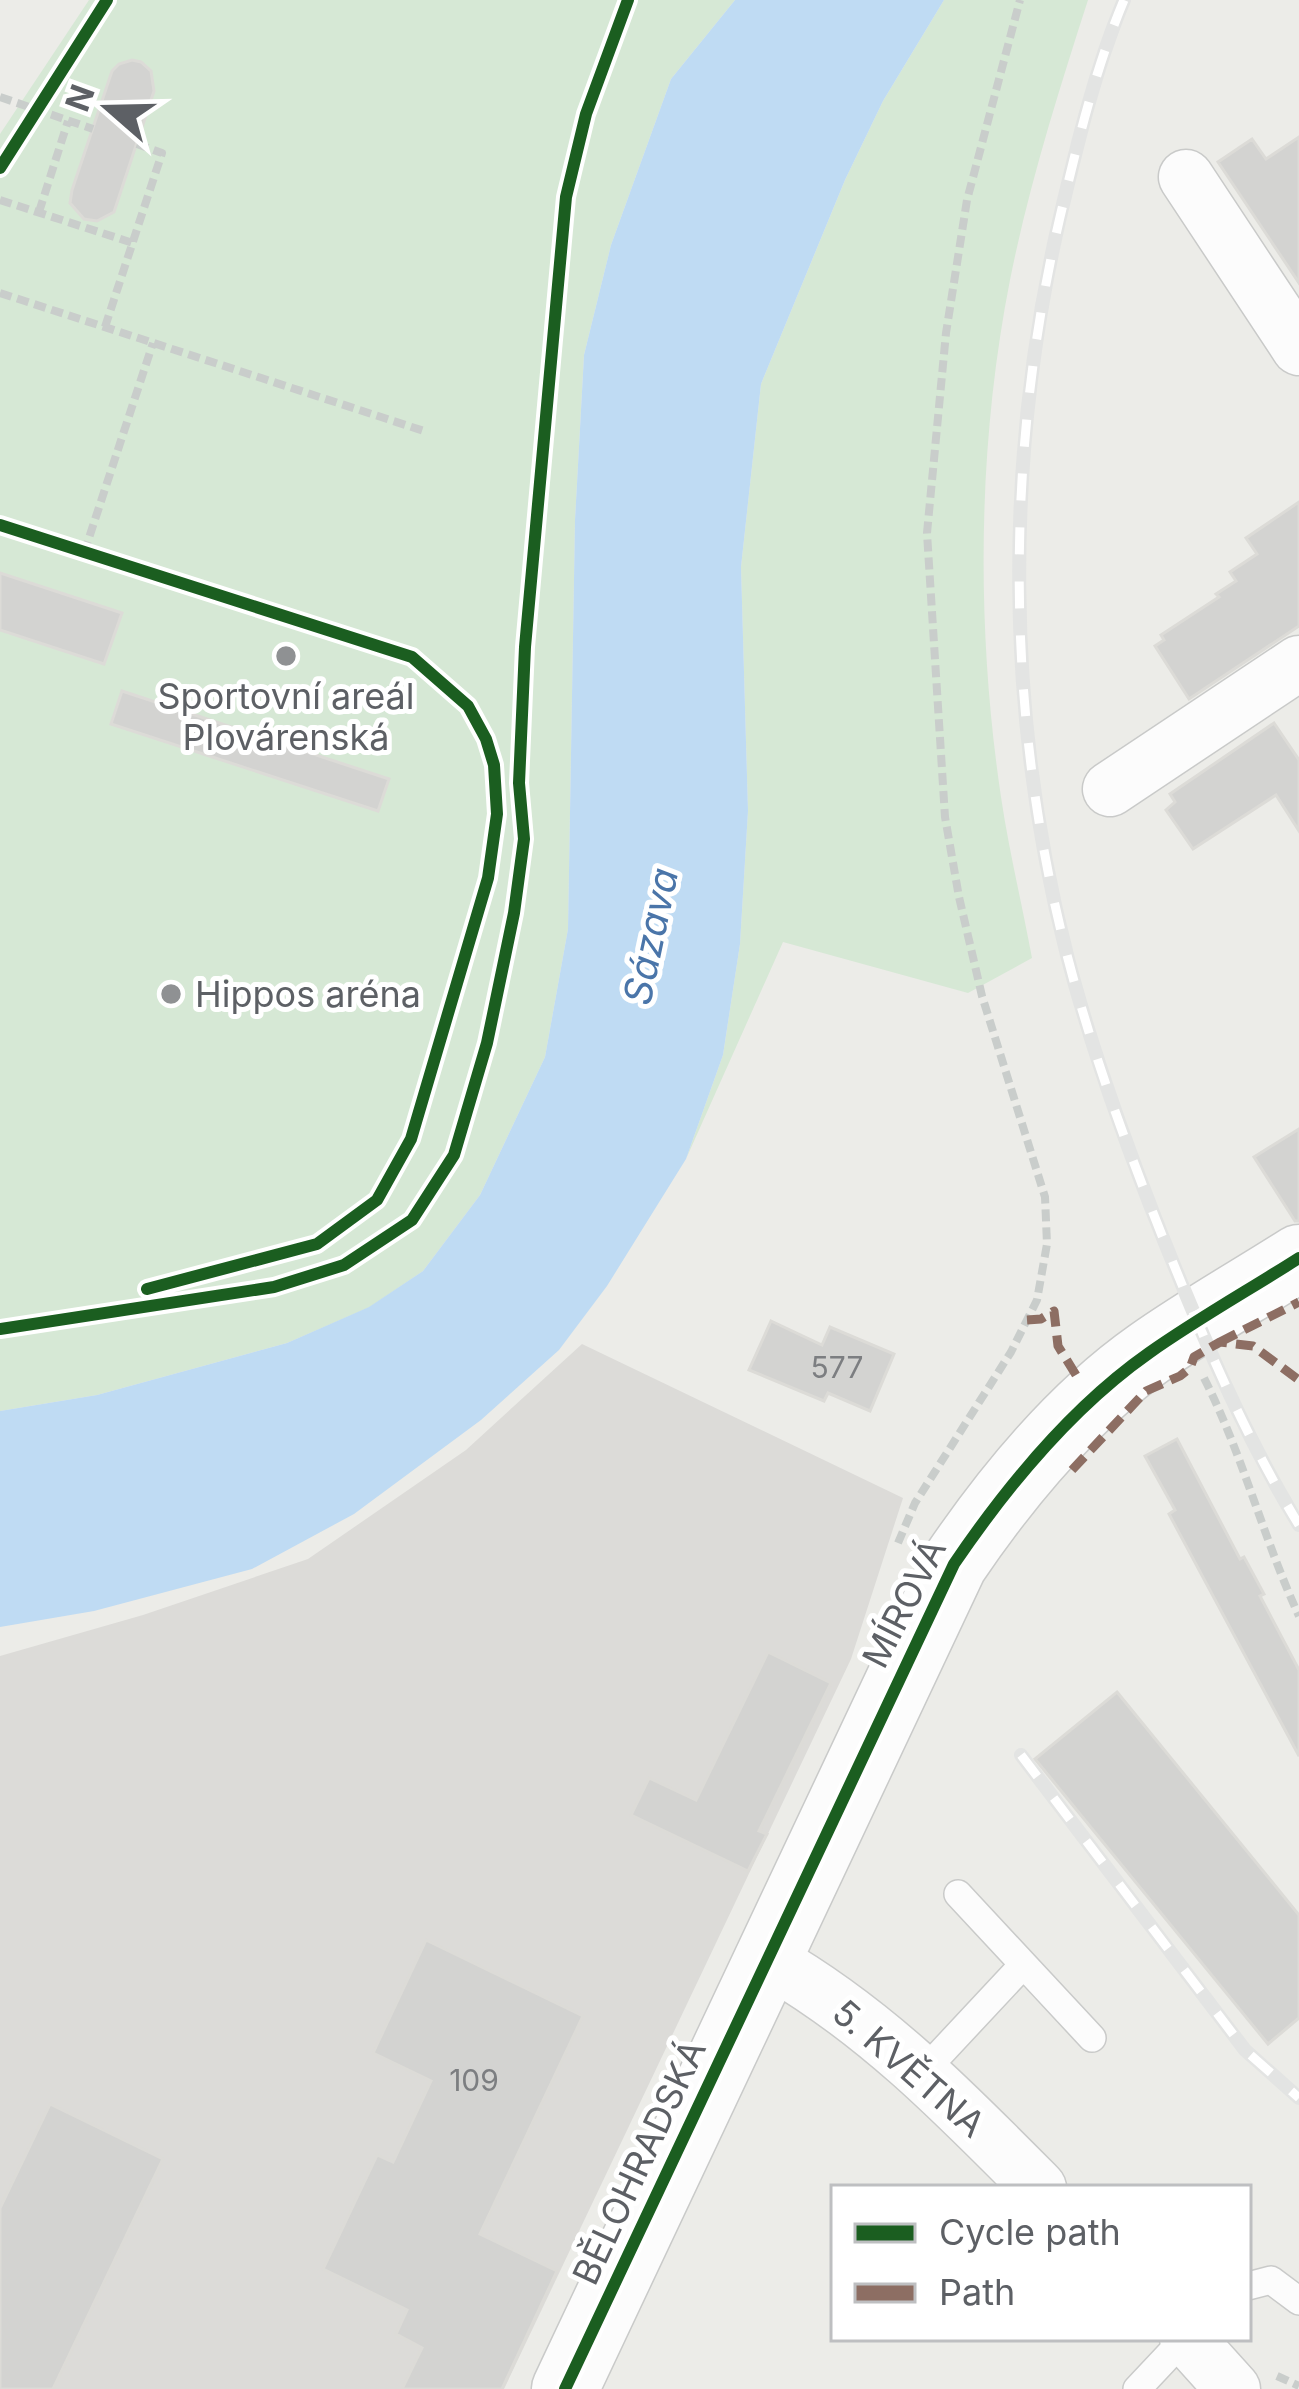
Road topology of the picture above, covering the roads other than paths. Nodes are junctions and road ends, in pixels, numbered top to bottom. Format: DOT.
graph roads {
  1 [pos="1186,177"];
  2 [pos="1299,348"];
  3 [pos="1299,663"];
  4 [pos="1110,789"];
  5 [pos="1299,1258"];
  6 [pos="958,1894"];
  7 [pos="769,1960"];
  8 [pos="1024,1965"];
  9 [pos="1092,2038"];
  10 [pos="924,2072"];
  11 [pos="1036,2185"];
  12 [pos="1273,2281"];
  13 [pos="1299,2301"];
  14 [pos="1183,2341"];
  15 [pos="1191,2341"];
  16 [pos="1254,2382"];
  17 [pos="565,2389"];
  18 [pos="1137,2389"];
  1 -- 2 [label="street"];
  3 -- 4 [label="street"];
  5 -- 7 [label="street, MÍROVÁ"];
  6 -- 8 [label="lane"];
  7 -- 10 [label="street, 5. KVĚTNA"];
  7 -- 17 [label="street, BĚLOHRADSKÁ"];
  8 -- 9 [label="lane"];
  8 -- 10 [label="lane"];
  10 -- 11 [label="street, 5. KVĚTNA"];
  12 -- 13 [label="lane"];
  14 -- 18 [label="lane"];
  15 -- 16 [label="street"];
}
